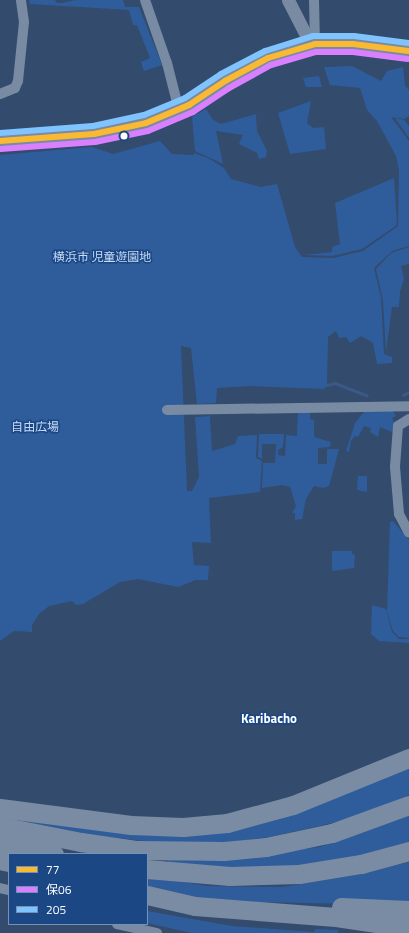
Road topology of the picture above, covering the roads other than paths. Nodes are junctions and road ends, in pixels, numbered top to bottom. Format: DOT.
graph roads {
  1 [pos="21,0"];
  2 [pos="145,0"];
  3 [pos="288,0"];
  4 [pos="314,0"];
  5 [pos="313,45"];
  6 [pos="409,51"];
  7 [pos="0,94"];
  8 [pos="179,110"];
  9 [pos="0,141"];
  10 [pos="409,406"];
  11 [pos="167,410"];
  12 [pos="409,419"];
  13 [pos="409,533"];
  14 [pos="409,758"];
  15 [pos="409,805"];
  16 [pos="0,808"];
  17 [pos="0,826"];
  18 [pos="0,843"];
  19 [pos="409,850"];
  20 [pos="49,853"];
  21 [pos="148,869"];
  22 [pos="148,894"];
  23 [pos="148,894"];
  24 [pos="409,910"];
  25 [pos="121,925"];
  26 [pos="409,928"];
  27 [pos="157,933"];
  1 -- 7 [label="street"];
  2 -- 8 [label="street"];
  3 -- 5 [label="street"];
  4 -- 5 [label="street"];
  5 -- 6 [label="highway"];
  5 -- 8 [label="highway"];
  8 -- 9 [label="highway"];
  10 -- 11 [label="street"];
  12 -- 13 [label="street"];
  14 -- 16 [label="highway"];
  15 -- 17 [label="highway"];
  18 -- 20 [label="highway"];
  19 -- 21 [label="highway"];
  22 -- 24 [label="highway"];
  23 -- 26 [label="highway"];
  25 -- 27 [label="street"];
}
